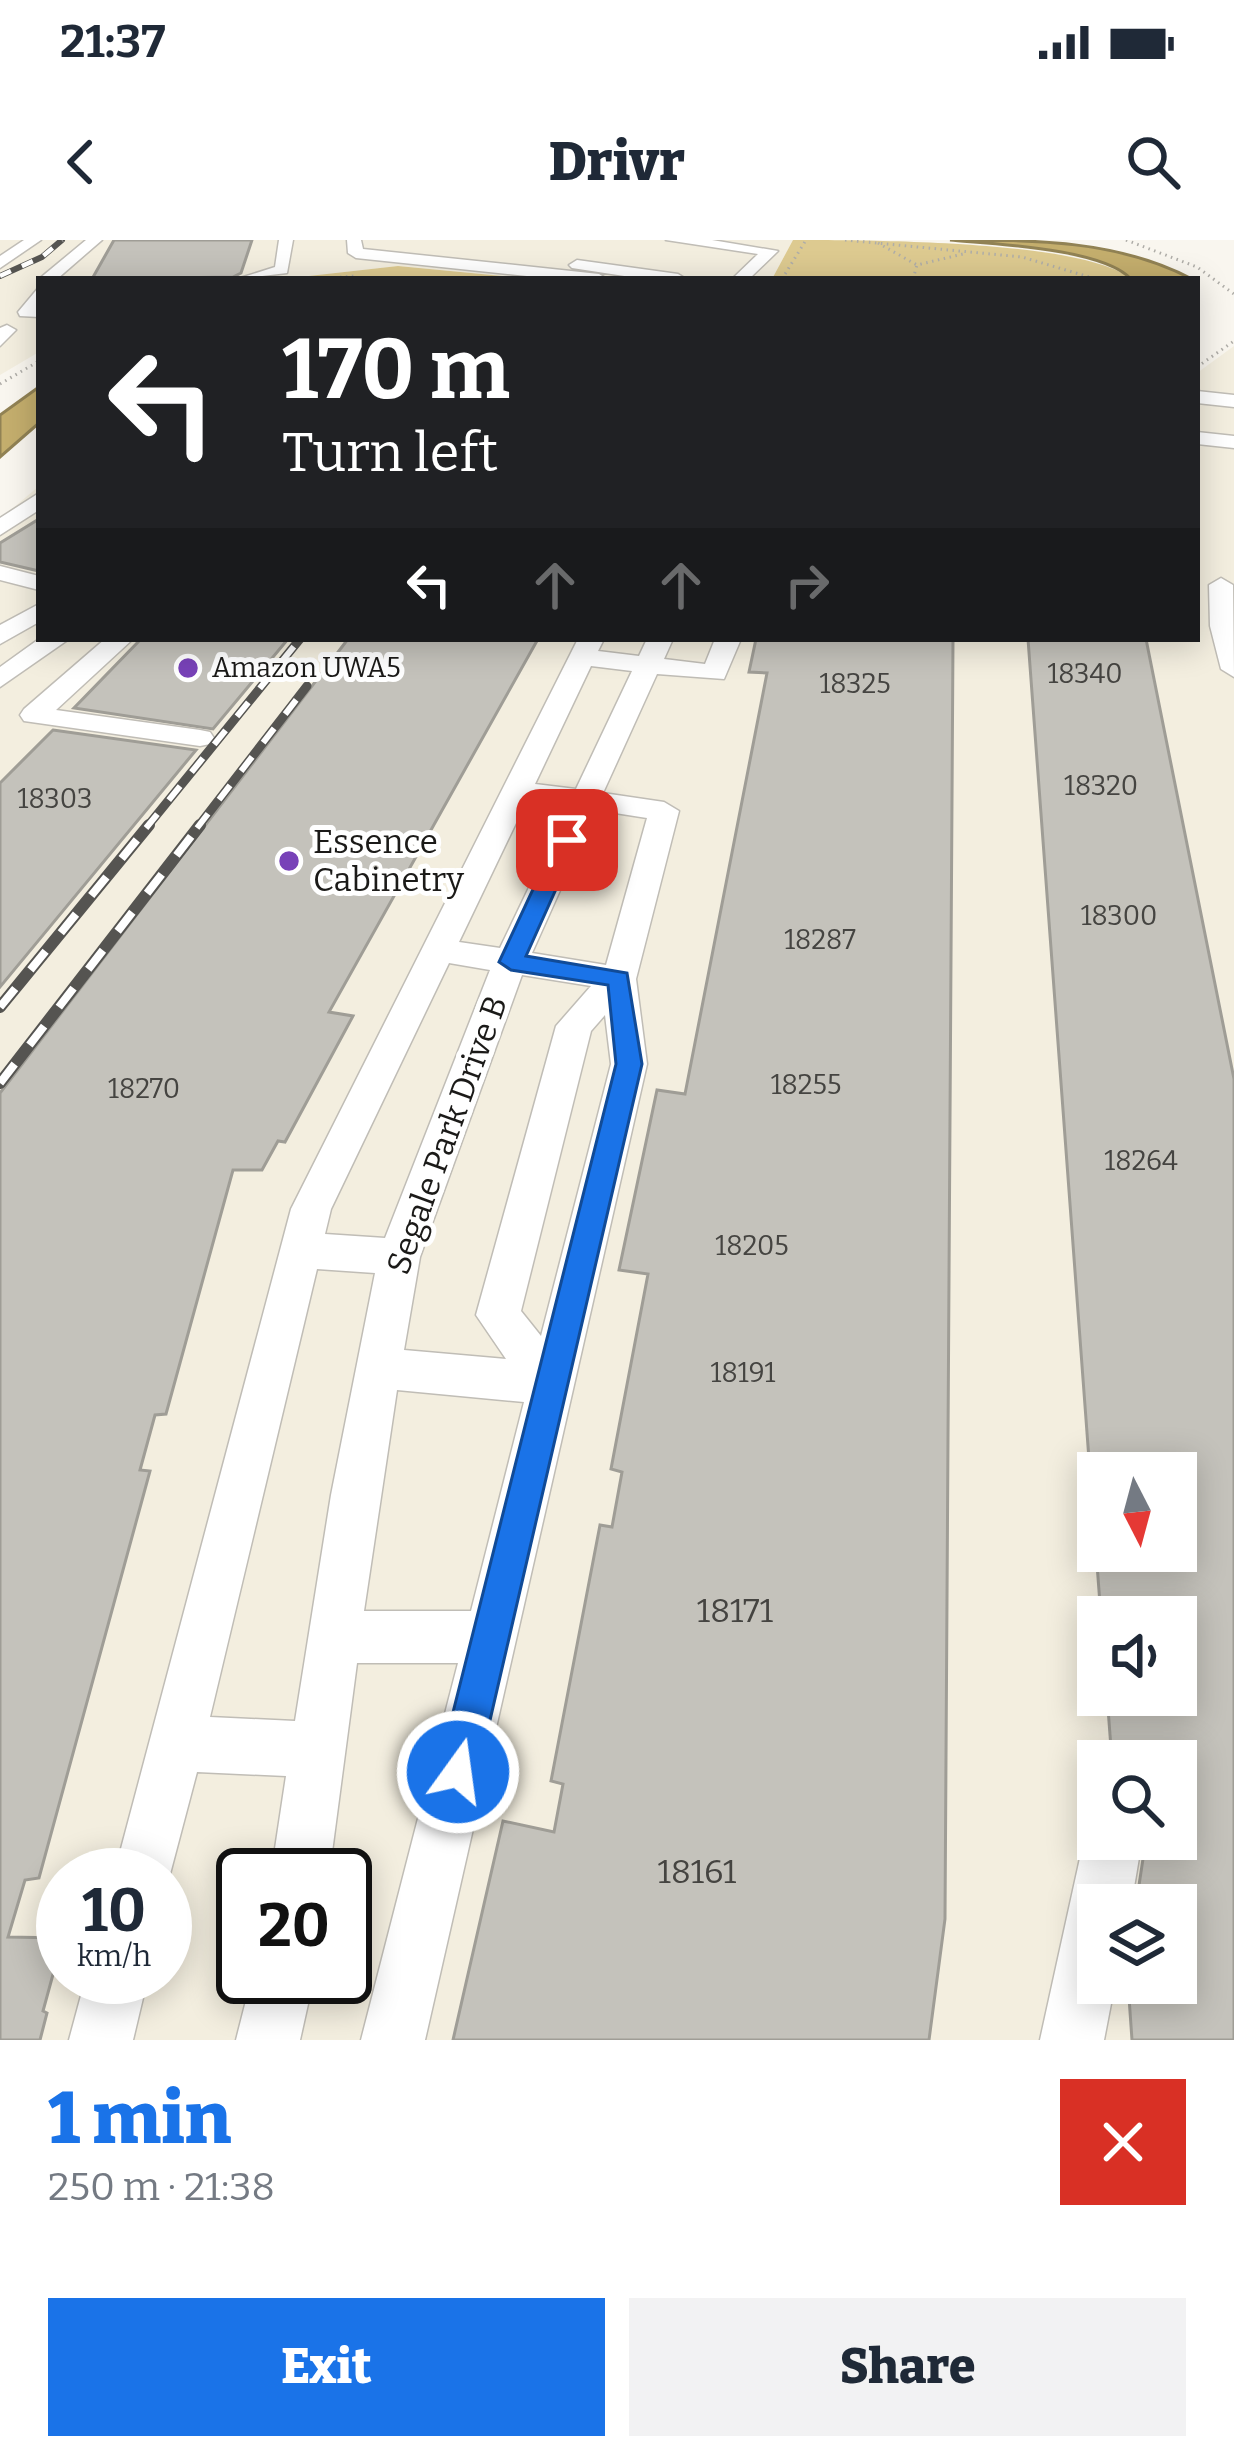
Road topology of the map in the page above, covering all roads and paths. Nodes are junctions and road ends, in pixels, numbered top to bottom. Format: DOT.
graph roads {
  1 [pos="34,240"];
  2 [pos="95,240"];
  3 [pos="286,240"];
  4 [pos="363,240"];
  5 [pos="673,240"];
  6 [pos="806,240"];
  7 [pos="845,240"];
  8 [pos="1126,240"];
  9 [pos="875,242"];
  10 [pos="980,252"];
  11 [pos="489,260"];
  12 [pos="0,263"];
  13 [pos="917,265"];
  14 [pos="51,276"];
  15 [pos="257,276"];
  16 [pos="582,276"];
  17 [pos="648,276"];
  18 [pos="743,276"];
  19 [pos="784,276"];
  20 [pos="914,276"];
  21 [pos="1088,276"];
  22 [pos="1234,294"];
  23 [pos="1234,341"];
  24 [pos="36,363"];
  25 [pos="1200,365"];
  26 [pos="0,384"];
  27 [pos="1200,397"];
  28 [pos="1234,401"];
  29 [pos="1200,438"];
  30 [pos="1234,442"];
  31 [pos="1200,455"];
  32 [pos="1234,459"];
  33 [pos="36,502"];
  34 [pos="0,528"];
  35 [pos="0,573"];
  36 [pos="36,582"];
  37 [pos="1220,606"];
  38 [pos="36,613"];
  39 [pos="0,637"];
  40 [pos="52,642"];
  41 [pos="117,642"];
  42 [pos="727,642"];
  43 [pos="586,648"];
  44 [pos="654,652"];
  45 [pos="1234,669"];
  46 [pos="1,679"];
  47 [pos="61,691"];
  48 [pos="200,738"];
  49 [pos="518,790"];
  50 [pos="586,800"];
  51 [pos="439,950"];
  52 [pos="511,962"];
  53 [pos="619,979"];
  54 [pos="301,1250"];
  55 [pos="399,1257"];
  56 [pos="378,1368"];
  57 [pos="552,1384"];
  58 [pos="335,1637"];
  59 [pos="490,1637"];
  60 [pos="176,1743"];
  61 [pos="318,1750"];
  62 [pos="150,1848"];
  63 [pos="304,1848"];
  64 [pos="110,2004"];
  65 [pos="277,2004"];
  66 [pos="1080,2004"];
  67 [pos="101,2040"];
  68 [pos="268,2040"];
  69 [pos="393,2040"];
  70 [pos="1072,2040"];
  1 -- 12 [label="street"];
  2 -- 14 [label="street"];
  3 -- 15 [label="street"];
  4 -- 11 [label="street"];
  5 -- 18 [label="street"];
  6 -- 19 [label="path"];
  7 -- 9 [label="path"];
  8 -- 22 [label="path"];
  9 -- 10 [label="path"];
  9 -- 13 [label="path"];
  10 -- 13 [label="path"];
  10 -- 21 [label="path"];
  11 -- 16 [label="street"];
  11 -- 17 [label="street"];
  13 -- 20 [label="path"];
  23 -- 25 [label="path"];
  24 -- 26 [label="path"];
  27 -- 28 [label="street"];
  29 -- 30 [label="street"];
  31 -- 32 [label="street"];
  33 -- 34 [label="street"];
  35 -- 36 [label="street"];
  37 -- 45 [label="street"];
  38 -- 39 [label="street"];
  40 -- 46 [label="street"];
  41 -- 47 [label="street"];
  42 -- 44 [label="street"];
  43 -- 44 [label="street"];
  43 -- 49 [label="street"];
  44 -- 50 [label="street, Segale Park Drive B"];
  46 -- 47 [label="street"];
  47 -- 48 [label="street"];
  49 -- 50 [label="street"];
  49 -- 51 [label="street"];
  50 -- 52 [label="street, Segale Park Drive B"];
  50 -- 53 [label="street"];
  51 -- 52 [label="street"];
  51 -- 54 [label="street"];
  52 -- 53 [label="street"];
  52 -- 55 [label="street, Segale Park Drive B"];
  53 -- 57 [label="street"];
  53 -- 57 [label="street"];
  54 -- 55 [label="street"];
  54 -- 60 [label="street"];
  55 -- 56 [label="street, Segale Park Drive B"];
  56 -- 57 [label="street"];
  56 -- 58 [label="street, Segale Park Drive B"];
  57 -- 59 [label="street"];
  58 -- 59 [label="street"];
  58 -- 61 [label="street, Segale Park Drive B"];
  59 -- 69 [label="street"];
  60 -- 61 [label="street"];
  60 -- 62 [label="street"];
  61 -- 63 [label="street, Segale Park Drive B"];
  64 -- 67 [label="street"];
  65 -- 68 [label="street"];
  66 -- 70 [label="street"];
}
